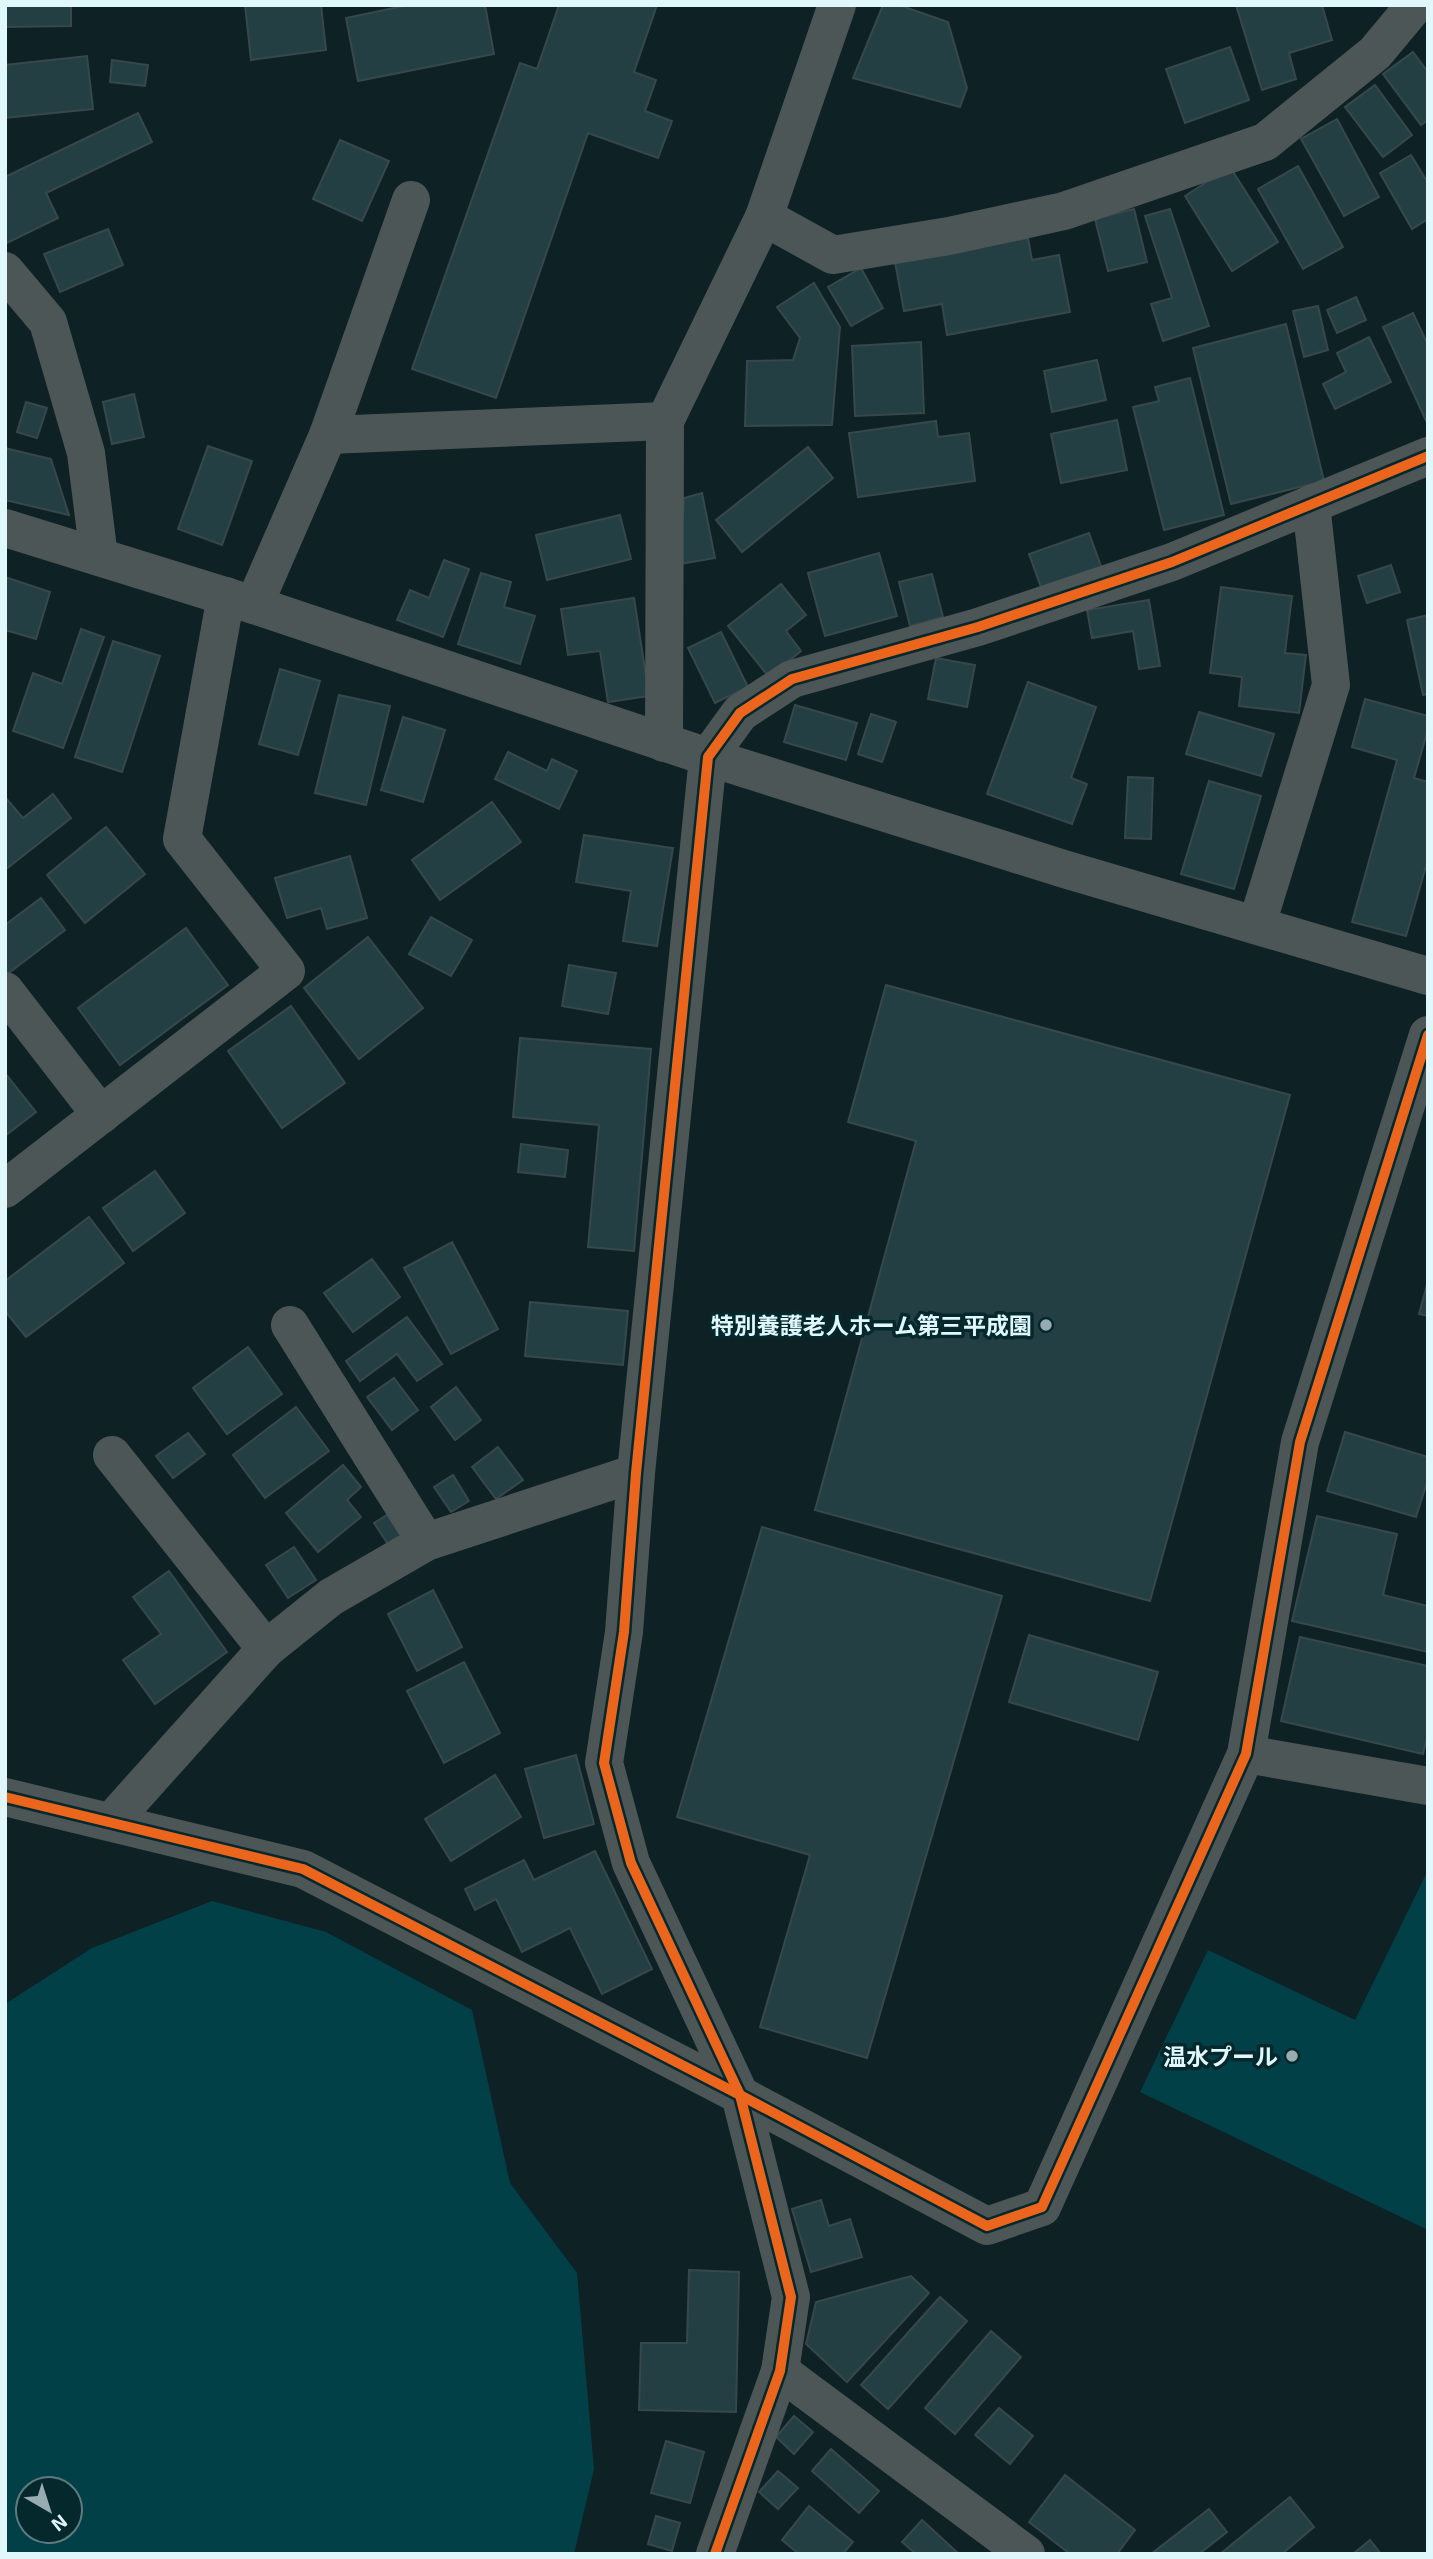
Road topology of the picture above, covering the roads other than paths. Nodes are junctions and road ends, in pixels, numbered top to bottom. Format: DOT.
graph roads {
  1 [pos="1415,5"];
  2 [pos="834,6"];
  3 [pos="411,200"];
  4 [pos="764,217"];
  5 [pos="5,271"];
  6 [pos="665,421"];
  7 [pos="328,435"];
  8 [pos="1428,456"];
  9 [pos="1311,504"];
  10 [pos="5,528"];
  11 [pos="99,558"];
  12 [pos="240,601"];
  13 [pos="664,743"];
  14 [pos="708,757"];
  15 [pos="1257,924"];
  16 [pos="1428,976"];
  17 [pos="5,991"];
  18 [pos="1428,1035"];
  19 [pos="101,1115"];
  20 [pos="5,1189"];
  21 [pos="290,1325"];
  22 [pos="112,1455"];
  23 [pos="636,1473"];
  24 [pos="426,1542"];
  25 [pos="266,1649"];
  26 [pos="1246,1754"];
  27 [pos="1428,1786"];
  28 [pos="14,1799"];
  29 [pos="111,1822"];
  30 [pos="740,2095"];
  31 [pos="780,2371"];
  32 [pos="727,2548"];
  33 [pos="1026,2554"];
  1 -- 4 [label="street"];
  2 -- 4 [label="street"];
  3 -- 7 [label="street"];
  4 -- 6 [label="street"];
  5 -- 11 [label="street"];
  6 -- 7 [label="street"];
  6 -- 13 [label="street"];
  7 -- 12 [label="street"];
  8 -- 9 [label="street"];
  9 -- 14 [label="street"];
  9 -- 15 [label="street"];
  10 -- 11 [label="street"];
  11 -- 12 [label="street"];
  12 -- 13 [label="street"];
  12 -- 19 [label="street"];
  13 -- 14 [label="street"];
  14 -- 15 [label="street"];
  14 -- 23 [label="street"];
  15 -- 16 [label="street"];
  17 -- 19 [label="street"];
  18 -- 26 [label="street"];
  19 -- 20 [label="street"];
  21 -- 24 [label="street"];
  22 -- 25 [label="street"];
  23 -- 24 [label="street"];
  23 -- 30 [label="street"];
  24 -- 25 [label="street"];
  25 -- 29 [label="street"];
  26 -- 27 [label="street"];
  26 -- 30 [label="street"];
  28 -- 29 [label="street"];
  29 -- 30 [label="street"];
  30 -- 31 [label="street"];
  31 -- 32 [label="street"];
  31 -- 33 [label="street"];
}
